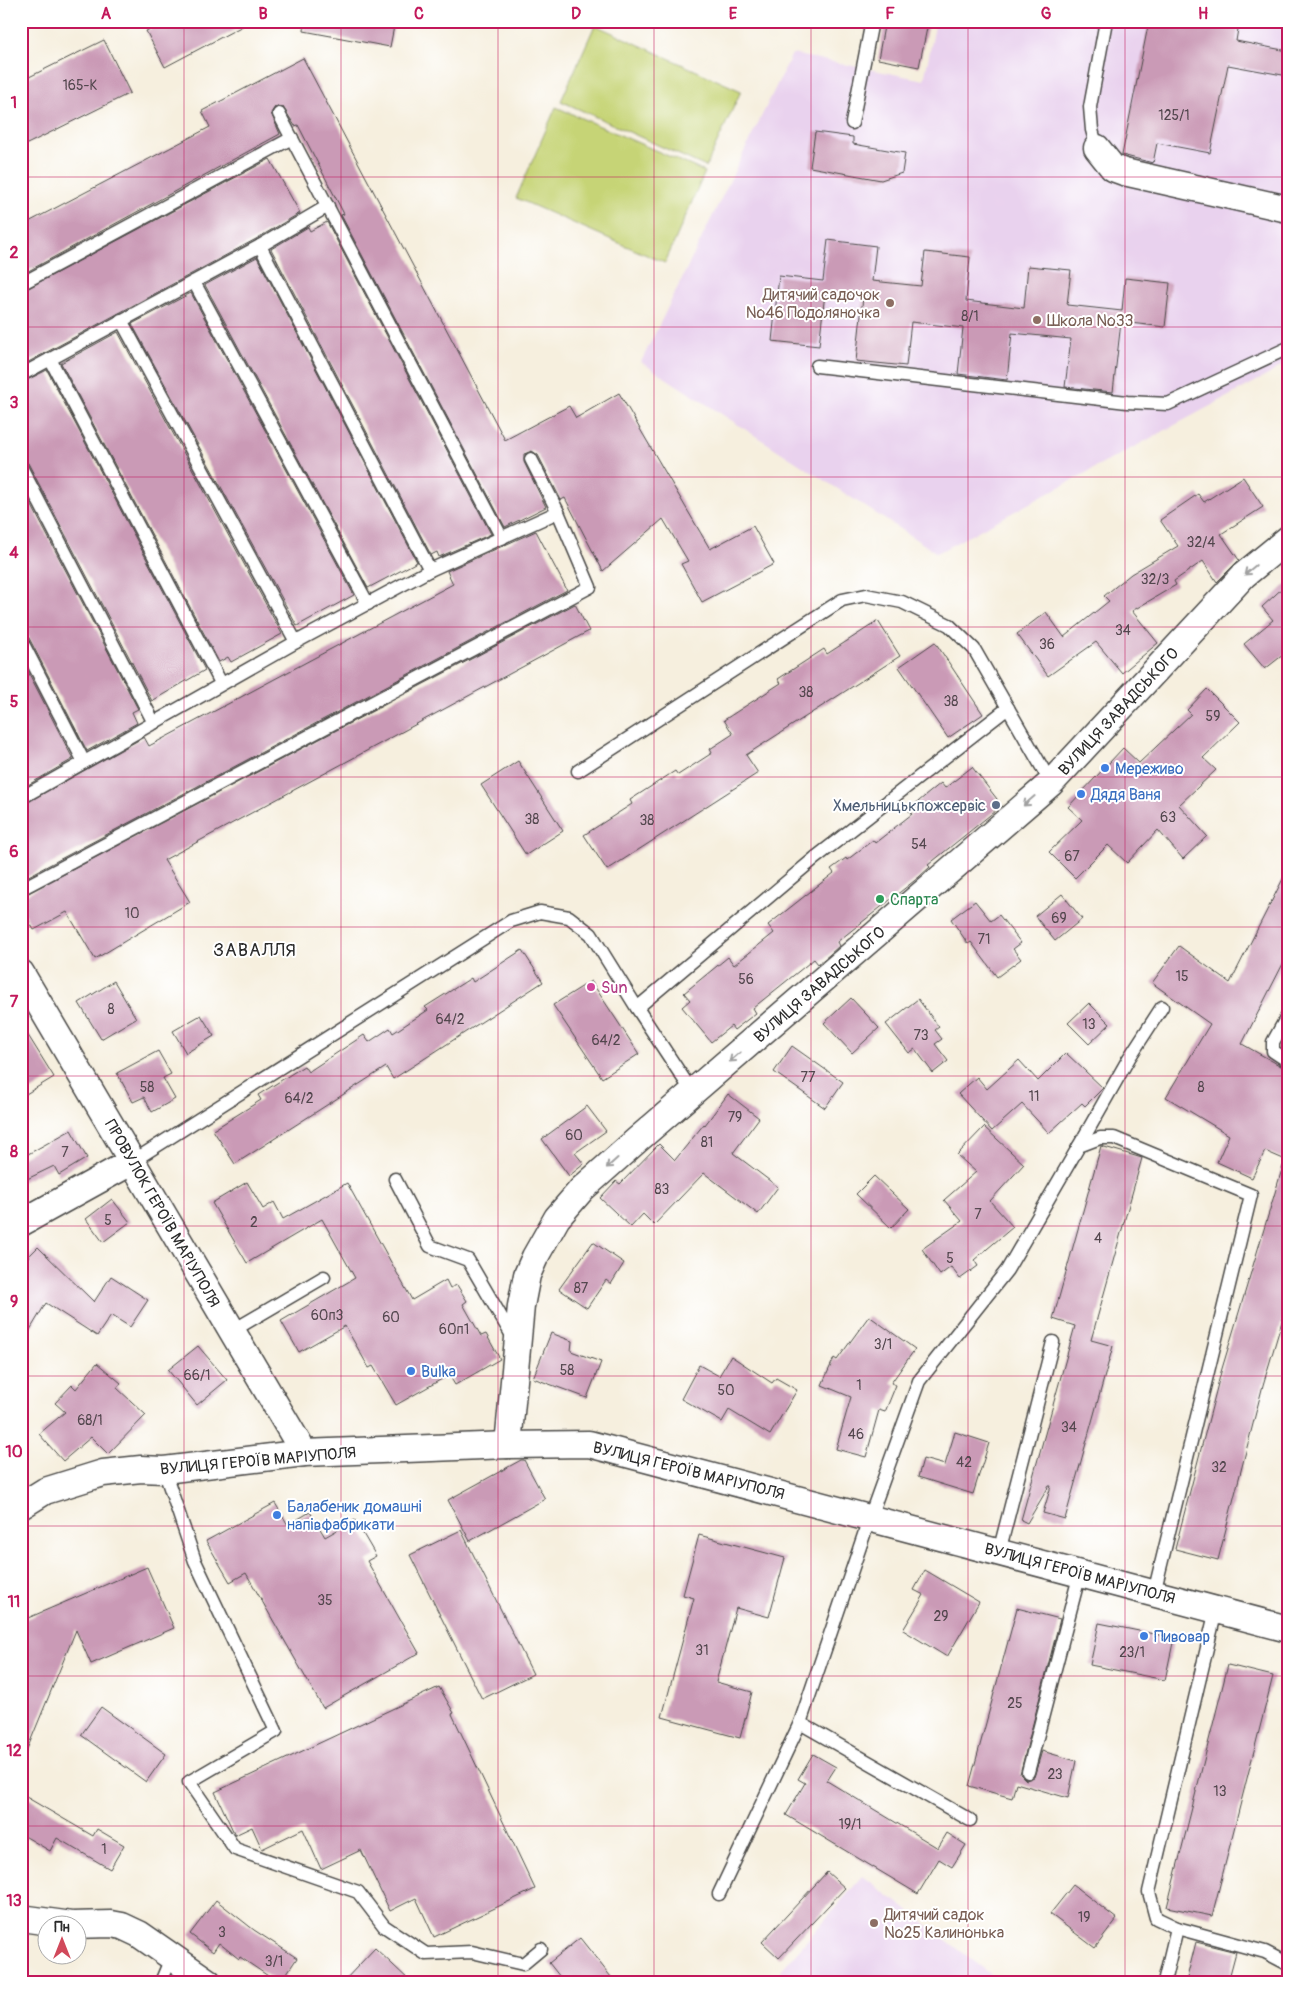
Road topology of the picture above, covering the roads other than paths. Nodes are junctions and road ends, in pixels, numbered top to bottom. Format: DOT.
graph roads {
  1 [pos="872,21"];
  2 [pos="1106,21"];
  3 [pos="279,114"];
  4 [pos="852,123"];
  5 [pos="292,138"];
  6 [pos="1097,148"];
  7 [pos="328,206"];
  8 [pos="1288,209"];
  9 [pos="260,246"];
  10 [pos="194,282"];
  11 [pos="21,284"];
  12 [pos="121,320"];
  13 [pos="1288,348"];
  14 [pos="50,360"];
  15 [pos="817,366"];
  16 [pos="21,375"];
  17 [pos="531,459"];
  18 [pos="21,468"];
  19 [pos="558,512"];
  20 [pos="502,538"];
  21 [pos="1288,539"];
  22 [pos="430,570"];
  23 [pos="368,604"];
  24 [pos="21,640"];
  25 [pos="296,642"];
  26 [pos="221,683"];
  27 [pos="1008,708"];
  28 [pos="154,723"];
  29 [pos="84,762"];
  30 [pos="578,771"];
  31 [pos="1050,783"];
  32 [pos="21,798"];
  33 [pos="21,889"];
  34 [pos="21,973"];
  35 [pos="1162,1007"];
  36 [pos="637,1008"];
  37 [pos="1288,1014"];
  38 [pos="1288,1061"];
  39 [pos="693,1093"];
  40 [pos="1079,1146"];
  41 [pos="133,1161"];
  42 [pos="394,1179"];
  43 [pos="21,1223"];
  44 [pos="324,1277"];
  45 [pos="232,1331"];
  46 [pos="1053,1342"];
  47 [pos="516,1343"];
  48 [pos="508,1445"];
  49 [pos="304,1453"];
  50 [pos="164,1470"];
  51 [pos="21,1506"];
  52 [pos="870,1517"];
  53 [pos="999,1552"];
  54 [pos="1080,1573"];
  55 [pos="1154,1593"];
  56 [pos="1216,1610"];
  57 [pos="1288,1628"];
  58 [pos="800,1723"];
  59 [pos="1028,1772"];
  60 [pos="970,1820"];
  61 [pos="719,1894"];
  62 [pos="21,1918"];
  63 [pos="1177,1928"];
  64 [pos="541,1949"];
  65 [pos="172,1956"];
  66 [pos="1288,1964"];
  67 [pos="161,1982"];
  68 [pos="208,1982"];
  69 [pos="1164,1982"];
  1 -- 4 [label="lane"];
  2 -- 6 [label="lane"];
  3 -- 5 [label="lane"];
  5 -- 7 [label="lane"];
  5 -- 11 [label="lane"];
  6 -- 8 [label="street"];
  7 -- 9 [label="lane"];
  7 -- 20 [label="lane"];
  9 -- 10 [label="lane"];
  9 -- 22 [label="lane"];
  10 -- 12 [label="lane"];
  10 -- 23 [label="lane"];
  12 -- 14 [label="lane"];
  12 -- 25 [label="lane"];
  13 -- 15 [label="lane"];
  14 -- 16 [label="lane"];
  14 -- 26 [label="lane"];
  17 -- 19 [label="lane"];
  18 -- 28 [label="lane"];
  19 -- 20 [label="lane"];
  19 -- 33 [label="lane"];
  20 -- 22 [label="lane"];
  21 -- 31 [label="street, ВУЛИЦЯ ЗАВАДСЬКОГО, one-way"];
  22 -- 23 [label="lane"];
  23 -- 25 [label="lane"];
  24 -- 29 [label="lane"];
  25 -- 26 [label="lane"];
  26 -- 28 [label="lane"];
  27 -- 30 [label="lane"];
  27 -- 31 [label="lane"];
  27 -- 36 [label="lane"];
  28 -- 29 [label="lane"];
  29 -- 32 [label="lane"];
  31 -- 39 [label="street, ВУЛИЦЯ ЗАВАДСЬКОГО, one-way"];
  34 -- 41 [label="street, ПРОВУЛОК ГЕРОЇВ МАРІУПОЛЯ"];
  35 -- 40 [label="lane"];
  36 -- 39 [label="lane"];
  36 -- 41 [label="lane"];
  37 -- 38 [label="lane"];
  39 -- 47 [label="street, ВУЛИЦЯ ЗАВАДСЬКОГО, one-way"];
  40 -- 52 [label="lane"];
  40 -- 55 [label="lane"];
  41 -- 43 [label="street"];
  41 -- 45 [label="street, ПРОВУЛОК ГЕРОЇВ МАРІУПОЛЯ"];
  42 -- 47 [label="lane"];
  44 -- 45 [label="lane"];
  45 -- 49 [label="street, ПРОВУЛОК ГЕРОЇВ МАРІУПОЛЯ"];
  46 -- 53 [label="lane"];
  47 -- 48 [label="street, ВУЛИЦЯ ЗАВАДСЬКОГО"];
  48 -- 49 [label="street, ВУЛИЦЯ ГЕРОЇВ МАРІУПОЛЯ"];
  48 -- 52 [label="street, ВУЛИЦЯ ГЕРОЇВ МАРІУПОЛЯ"];
  49 -- 50 [label="street, ВУЛИЦЯ ГЕРОЇВ МАРІУПОЛЯ"];
  50 -- 51 [label="street, ВУЛИЦЯ ГЕРОЇВ МАРІУПОЛЯ"];
  50 -- 64 [label="lane"];
  52 -- 53 [label="street, ВУЛИЦЯ ГЕРОЇВ МАРІУПОЛЯ"];
  52 -- 58 [label="lane"];
  53 -- 54 [label="street, ВУЛИЦЯ ГЕРОЇВ МАРІУПОЛЯ"];
  54 -- 55 [label="street, ВУЛИЦЯ ГЕРОЇВ МАРІУПОЛЯ"];
  54 -- 59 [label="lane"];
  55 -- 56 [label="street, ВУЛИЦЯ ГЕРОЇВ МАРІУПОЛЯ"];
  56 -- 57 [label="street, ВУЛИЦЯ ГЕРОЇВ МАРІУПОЛЯ"];
  56 -- 63 [label="lane"];
  58 -- 60 [label="lane"];
  58 -- 61 [label="lane"];
  62 -- 65 [label="street"];
  63 -- 66 [label="lane"];
  63 -- 69 [label="lane"];
  65 -- 67 [label="lane"];
  65 -- 68 [label="street"];
}
